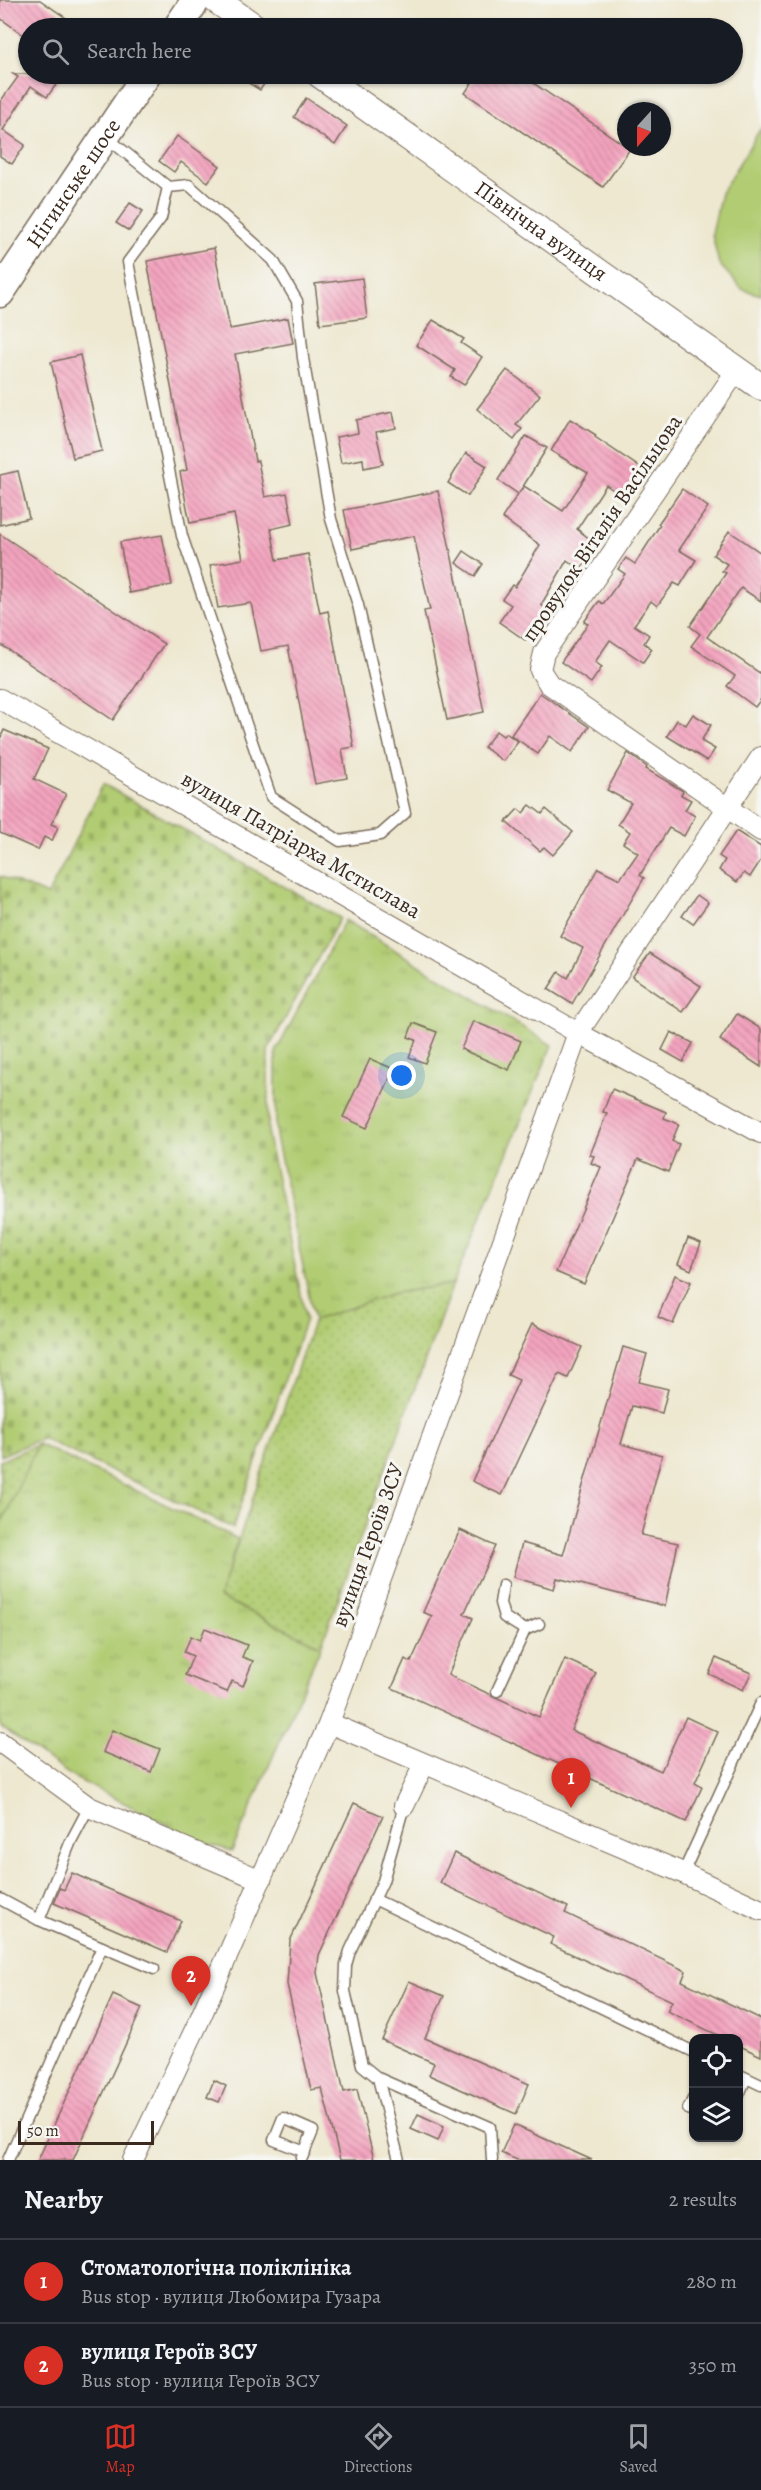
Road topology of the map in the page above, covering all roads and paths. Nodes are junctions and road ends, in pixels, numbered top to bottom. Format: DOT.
graph roads {
  1 [pos="196,0"];
  2 [pos="216,0"];
  3 [pos="184,18"];
  4 [pos="242,18"];
  5 [pos="140,84"];
  6 [pos="333,84"];
  7 [pos="105,136"];
  8 [pos="168,187"];
  9 [pos="0,293"];
  10 [pos="737,370"];
  11 [pos="761,387"];
  12 [pos="0,699"];
  13 [pos="761,758"];
  14 [pos="728,808"];
  15 [pos="761,831"];
  16 [pos="578,1033"];
  17 [pos="761,1133"];
  18 [pos="504,1585"];
  19 [pos="539,1624"];
  20 [pos="525,1630"];
  21 [pos="497,1691"];
  22 [pos="761,1702"];
  23 [pos="329,1723"];
  24 [pos="0,1742"];
  25 [pos="424,1764"];
  26 [pos="405,1806"];
  27 [pos="89,1807"];
  28 [pos="683,1873"];
  29 [pos="261,1881"];
  30 [pos="0,1899"];
  31 [pos="374,1899"];
  32 [pos="761,1910"];
  33 [pos="39,1920"];
  34 [pos="102,1947"];
  35 [pos="154,1969"];
  36 [pos="689,2050"];
  37 [pos="743,2076"];
  38 [pos="378,2078"];
  39 [pos="761,2085"];
  40 [pos="8,2160"];
  41 [pos="134,2160"];
  42 [pos="399,2160"];
  43 [pos="492,2160"];
  1 -- 3 [label="main road"];
  2 -- 4 [label="street"];
  5 -- 7 [label="main road, Нігинське шосе"];
  6 -- 10 [label="street, Північна вулиця"];
  7 -- 8 [label="lane"];
  7 -- 9 [label="main road, Нігинське шосе"];
  8 -- 8 [label="lane"];
  10 -- 11 [label="street, Північна вулиця"];
  10 -- 14 [label="street, провулок Віталія Васільцова"];
  12 -- 16 [label="street, вулиця Патріарха Мстислава"];
  13 -- 14 [label="street"];
  14 -- 15 [label="street"];
  14 -- 16 [label="street"];
  16 -- 17 [label="street, вулиця Патріарха Мстислава"];
  16 -- 23 [label="street, вулиця Героїв ЗСУ"];
  18 -- 20 [label="lane"];
  19 -- 20 [label="lane"];
  20 -- 21 [label="lane"];
  22 -- 28 [label="lane"];
  23 -- 25 [label="street"];
  23 -- 29 [label="street, вулиця Героїв ЗСУ"];
  24 -- 27 [label="street"];
  25 -- 26 [label="street"];
  25 -- 28 [label="street"];
  26 -- 31 [label="lane"];
  27 -- 29 [label="street"];
  27 -- 33 [label="lane"];
  28 -- 32 [label="street"];
  29 -- 41 [label="street, вулиця Героїв ЗСУ"];
  30 -- 33 [label="lane"];
  31 -- 36 [label="lane"];
  31 -- 38 [label="lane"];
  33 -- 34 [label="lane"];
  34 -- 35 [label="lane"];
  34 -- 40 [label="lane"];
  37 -- 39 [label="lane"];
  38 -- 42 [label="lane"];
  38 -- 43 [label="lane"];
}
